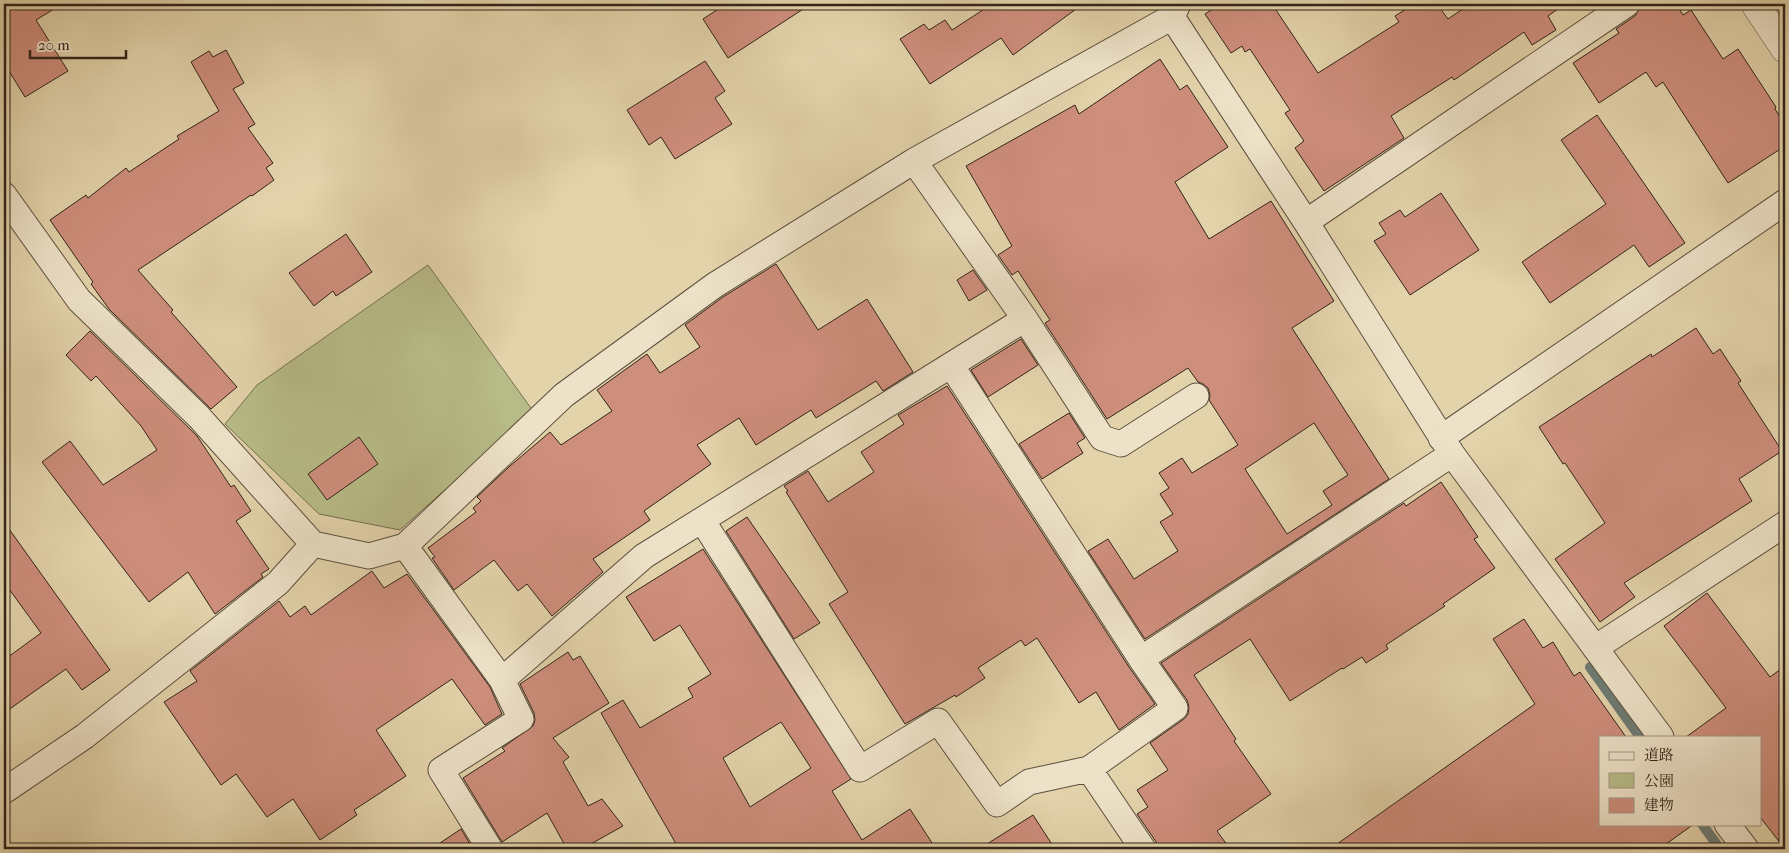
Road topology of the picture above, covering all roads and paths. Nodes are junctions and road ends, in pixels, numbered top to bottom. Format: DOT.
graph roads {
  1 [pos="1627,4"];
  2 [pos="1755,4"];
  3 [pos="1175,10"];
  4 [pos="1785,49"];
  5 [pos="914,161"];
  6 [pos="4,195"];
  7 [pos="1785,202"];
  8 [pos="1306,222"];
  9 [pos="1025,319"];
  10 [pos="951,365"];
  11 [pos="1196,396"];
  12 [pos="1447,446"];
  13 [pos="702,520"];
  14 [pos="1785,524"];
  15 [pos="313,544"];
  16 [pos="406,546"];
  17 [pos="1595,648"];
  18 [pos="1141,659"];
  19 [pos="502,680"];
  20 [pos="1661,736"];
  21 [pos="1089,769"];
  22 [pos="4,791"];
  23 [pos="1729,826"];
  24 [pos="490,849"];
  25 [pos="1143,849"];
  26 [pos="1746,849"];
  1 -- 8 [label="street"];
  2 -- 4 [label="street"];
  3 -- 5 [label="street"];
  3 -- 8 [label="street"];
  5 -- 9 [label="street"];
  5 -- 16 [label="street"];
  6 -- 15 [label="street"];
  7 -- 12 [label="street"];
  8 -- 12 [label="street"];
  9 -- 10 [label="street"];
  9 -- 11 [label="street"];
  10 -- 13 [label="street"];
  10 -- 18 [label="street"];
  12 -- 17 [label="street"];
  12 -- 18 [label="street"];
  13 -- 19 [label="street"];
  13 -- 21 [label="street"];
  14 -- 17 [label="street"];
  15 -- 16 [label="street"];
  15 -- 22 [label="street"];
  16 -- 19 [label="street"];
  17 -- 20 [label="street"];
  18 -- 21 [label="street"];
  19 -- 24 [label="street"];
  21 -- 25 [label="street"];
  23 -- 26 [label="street"];
}
